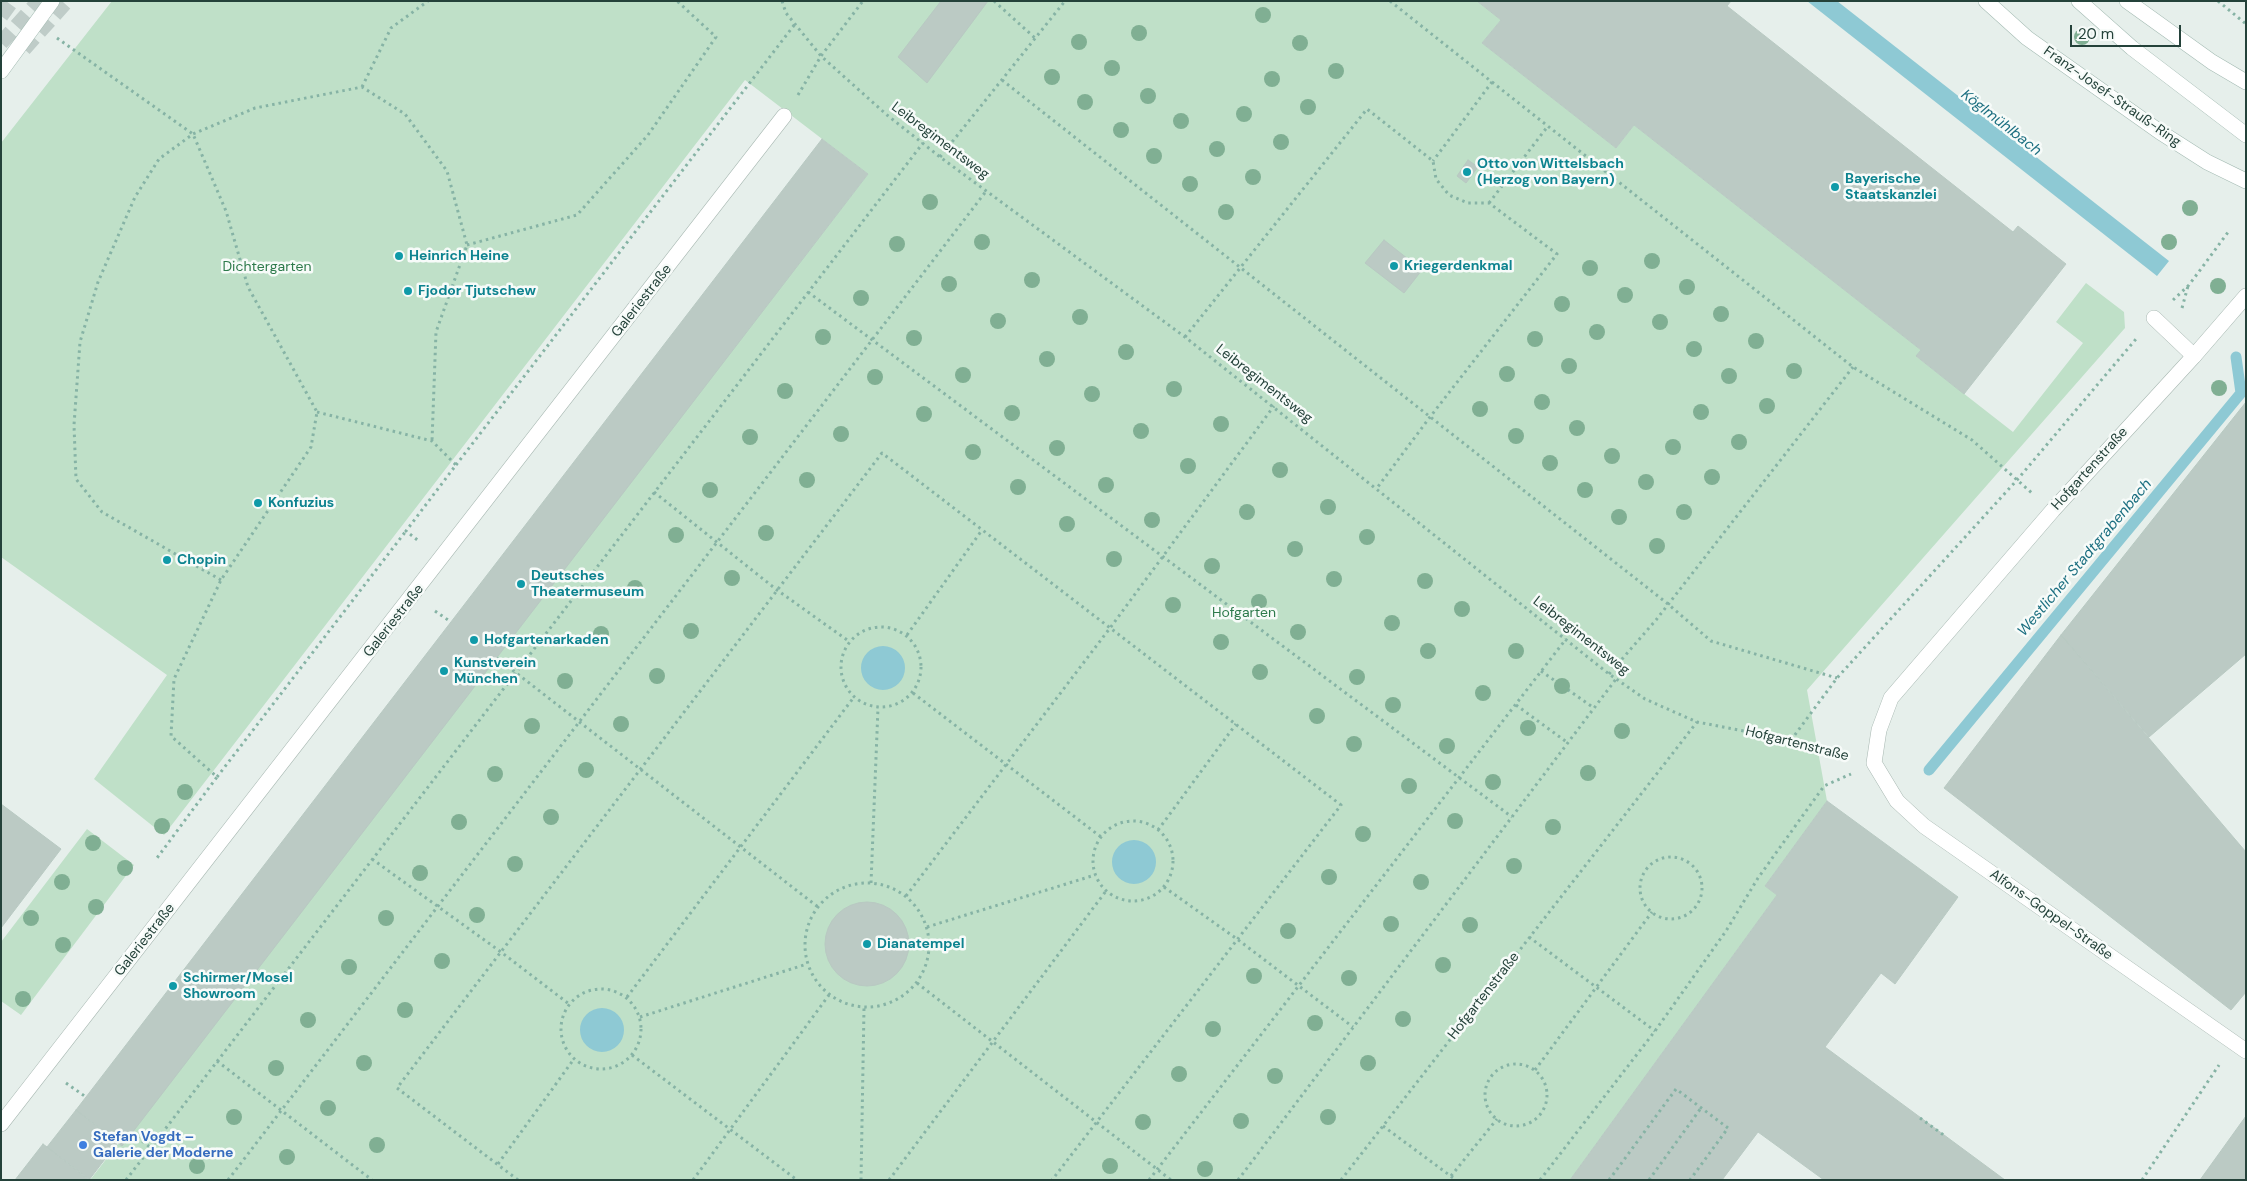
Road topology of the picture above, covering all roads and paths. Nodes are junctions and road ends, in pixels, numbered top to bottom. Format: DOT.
graph roads {
  1 [pos="52,1"];
  2 [pos="428,1"];
  3 [pos="677,1"];
  4 [pos="782,1"];
  5 [pos="863,1"];
  6 [pos="994,1"];
  7 [pos="1065,1"];
  8 [pos="1390,1"];
  9 [pos="1986,1"];
  10 [pos="2079,1"];
  11 [pos="2127,1"];
  12 [pos="2218,1"];
  13 [pos="795,24"];
  14 [pos="2246,24"];
  15 [pos="1036,38"];
  16 [pos="78,52"];
  17 [pos="821,56"];
  18 [pos="1,71"];
  19 [pos="1002,80"];
  20 [pos="1492,82"];
  21 [pos="2246,82"];
  22 [pos="362,87"];
  23 [pos="784,116"];
  24 [pos="1548,126"];
  25 [pos="193,134"];
  26 [pos="2246,135"];
  27 [pos="922,143"];
  28 [pos="940,157"];
  29 [pos="1433,161"];
  30 [pos="2246,181"];
  31 [pos="987,190"];
  32 [pos="1489,203"];
  33 [pos="2229,231"];
  34 [pos="467,245"];
  35 [pos="1241,268"];
  36 [pos="808,292"];
  37 [pos="2246,296"];
  38 [pos="2154,318"];
  39 [pos="1185,337"];
  40 [pos="872,340"];
  41 [pos="2194,356"];
  42 [pos="1853,367"];
  43 [pos="1274,406"];
  44 [pos="317,412"];
  45 [pos="1430,416"];
  46 [pos="432,441"];
  47 [pos="456,465"];
  48 [pos="2017,480"];
  49 [pos="1377,488"];
  50 [pos="654,492"];
  51 [pos="2053,510"];
  52 [pos="982,530"];
  53 [pos="406,531"];
  54 [pos="717,542"];
  55 [pos="1163,556"];
  56 [pos="442,559"];
  57 [pos="221,580"];
  58 [pos="777,590"];
  59 [pos="1668,604"];
  60 [pos="1110,628"];
  61 [pos="907,635"];
  62 [pos="1566,639"];
  63 [pos="850,642"];
  64 [pos="497,658"];
  65 [pos="1541,671"];
  66 [pos="515,673"];
  67 [pos="1609,674"];
  68 [pos="1837,678"];
  69 [pos="1616,679"];
  70 [pos="913,693"];
  71 [pos="854,698"];
  72 [pos="1516,705"];
  73 [pos="878,708"];
  74 [pos="1594,708"];
  75 [pos="579,722"];
  76 [pos="1697,722"];
  77 [pos="1236,724"];
  78 [pos="1791,740"];
  79 [pos="1568,743"];
  80 [pos="1874,762"];
  81 [pos="1006,764"];
  82 [pos="640,770"];
  83 [pos="217,777"];
  84 [pos="1459,778"];
  85 [pos="1824,786"];
  86 [pos="1512,817"];
  87 [pos="1158,830"];
  88 [pos="1101,837"];
  89 [pos="740,847"];
  90 [pos="156,858"];
  91 [pos="372,859"];
  92 [pos="1095,875"];
  93 [pos="871,883"];
  94 [pos="1164,887"];
  95 [pos="1106,892"];
  96 [pos="906,896"];
  97 [pos="438,906"];
  98 [pos="818,907"];
  99 [pos="1652,912"];
  100 [pos="927,927"];
  101 [pos="1529,937"];
  102 [pos="1238,939"];
  103 [pos="501,952"];
  104 [pos="807,964"];
  105 [pos="917,983"];
  106 [pos="1298,986"];
  107 [pos="1596,987"];
  108 [pos="829,995"];
  109 [pos="626,998"];
  110 [pos="569,1004"];
  111 [pos="864,1008"];
  112 [pos="640,1017"];
  113 [pos="1353,1027"];
  114 [pos="1655,1031"];
  115 [pos="992,1042"];
  116 [pos="2246,1051"];
  117 [pos="632,1055"];
  118 [pos="574,1059"];
  119 [pos="217,1061"];
  120 [pos="2220,1064"];
  121 [pos="1534,1070"];
  122 [pos="1701,1108"];
  123 [pos="281,1111"];
  124 [pos="1920,1118"];
  125 [pos="1497,1119"];
  126 [pos="1097,1122"];
  127 [pos="1,1124"];
  128 [pos="1383,1126"];
  129 [pos="730,1129"];
  130 [pos="132,1133"];
  131 [pos="1945,1136"];
  132 [pos="151,1148"];
  133 [pos="498,1164"];
  134 [pos="1157,1169"];
  135 [pos="1451,1176"];
  136 [pos="126,1180"];
  137 [pos="228,1180"];
  138 [pos="372,1180"];
  139 [pos="518,1180"];
  140 [pos="693,1180"];
  141 [pos="797,1180"];
  142 [pos="861,1180"];
  143 [pos="889,1180"];
  144 [pos="1052,1180"];
  145 [pos="1149,1180"];
  146 [pos="1171,1180"];
  147 [pos="1238,1180"];
  148 [pos="1341,1180"];
  149 [pos="1456,1180"];
  150 [pos="1540,1180"];
  151 [pos="1609,1180"];
  152 [pos="1649,1180"];
  153 [pos="1690,1180"];
  154 [pos="2142,1180"];
  1 -- 18 [label="street"];
  2 -- 22 [label="path"];
  3 -- 34 [label="path"];
  4 -- 13 [label="path, Leibregimentsweg"];
  5 -- 17 [label="path"];
  6 -- 15 [label="path"];
  7 -- 15 [label="path"];
  8 -- 20 [label="path"];
  9 -- 30 [label="street, Franz-Josef-Strauß-Ring"];
  10 -- 26 [label="street"];
  11 -- 21 [label="street"];
  12 -- 14 [label="path"];
  13 -- 17 [label="path, Leibregimentsweg"];
  13 -- 47 [label="path"];
  15 -- 19 [label="path"];
  16 -- 25 [label="path"];
  17 -- 23 [label="path"];
  17 -- 27 [label="path, Leibregimentsweg"];
  19 -- 28 [label="path"];
  19 -- 35 [label="path"];
  20 -- 24 [label="path"];
  20 -- 29 [label="path"];
  22 -- 25 [label="path"];
  22 -- 34 [label="path"];
  23 -- 56 [label="street, Galeriestraße"];
  24 -- 32 [label="path"];
  24 -- 42 [label="path"];
  25 -- 44 [label="path"];
  25 -- 57 [label="path"];
  27 -- 28 [label="path, Leibregimentsweg"];
  27 -- 36 [label="path"];
  28 -- 31 [label="path, Leibregimentsweg"];
  29 -- 32 [label="path"];
  29 -- 35 [label="path"];
  31 -- 39 [label="path, Leibregimentsweg"];
  31 -- 40 [label="path"];
  32 -- 45 [label="path"];
  33 -- 38 [label="path"];
  34 -- 46 [label="path"];
  35 -- 39 [label="path"];
  35 -- 45 [label="path"];
  36 -- 40 [label="path"];
  36 -- 50 [label="path"];
  37 -- 41 [label="street, Hofgartenstraße"];
  38 -- 41 [label="street"];
  38 -- 48 [label="path"];
  39 -- 43 [label="path, Leibregimentsweg"];
  40 -- 54 [label="path"];
  40 -- 55 [label="path"];
  41 -- 51 [label="street, Hofgartenstraße"];
  42 -- 48 [label="path"];
  42 -- 59 [label="path"];
  43 -- 49 [label="path, Leibregimentsweg"];
  43 -- 55 [label="path"];
  44 -- 46 [label="path"];
  44 -- 57 [label="path"];
  45 -- 49 [label="path"];
  45 -- 59 [label="path"];
  46 -- 47 [label="path"];
  47 -- 53 [label="path"];
  48 -- 51 [label="path"];
  48 -- 68 [label="path"];
  49 -- 62 [label="path, Leibregimentsweg"];
  50 -- 54 [label="path"];
  50 -- 66 [label="path"];
  51 -- 80 [label="street, Hofgartenstraße"];
  52 -- 58 [label="path"];
  52 -- 60 [label="path"];
  52 -- 61 [label="path"];
  53 -- 56 [label="path"];
  53 -- 83 [label="path"];
  54 -- 58 [label="path"];
  54 -- 75 [label="path"];
  55 -- 60 [label="path"];
  55 -- 84 [label="path"];
  56 -- 127 [label="street, Galeriestraße"];
  57 -- 83 [label="path"];
  58 -- 63 [label="path"];
  58 -- 82 [label="path"];
  59 -- 67 [label="path"];
  59 -- 68 [label="path"];
  60 -- 77 [label="path"];
  60 -- 81 [label="path"];
  61 -- 63 [label="path"];
  61 -- 70 [label="path"];
  62 -- 65 [label="path"];
  62 -- 67 [label="path, Leibregimentsweg"];
  63 -- 71 [label="path"];
  64 -- 66 [label="path"];
  65 -- 72 [label="path"];
  65 -- 74 [label="path"];
  66 -- 75 [label="path"];
  66 -- 91 [label="path"];
  67 -- 69 [label="path, Leibregimentsweg"];
  68 -- 78 [label="path"];
  69 -- 74 [label="path"];
  69 -- 76 [label="path, Leibregimentsweg"];
  70 -- 73 [label="path"];
  70 -- 81 [label="path"];
  71 -- 73 [label="path"];
  71 -- 89 [label="path"];
  72 -- 79 [label="path"];
  72 -- 84 [label="path"];
  73 -- 93 [label="path"];
  74 -- 79 [label="path"];
  75 -- 82 [label="path"];
  75 -- 97 [label="path"];
  76 -- 78 [label="path, Hofgartenstraße"];
  76 -- 101 [label="path, Hofgartenstraße"];
  77 -- 87 [label="path"];
  77 -- 102 [label="path"];
  78 -- 80 [label="path, Hofgartenstraße"];
  79 -- 86 [label="path"];
  80 -- 116 [label="street, Alfons-Goppel-Straße"];
  81 -- 88 [label="path"];
  81 -- 96 [label="path"];
  82 -- 89 [label="path"];
  82 -- 103 [label="path"];
  83 -- 90 [label="path"];
  84 -- 86 [label="path"];
  84 -- 106 [label="path"];
  85 -- 114 [label="path"];
  86 -- 113 [label="path"];
  87 -- 88 [label="path"];
  87 -- 94 [label="path"];
  88 -- 92 [label="path"];
  89 -- 98 [label="path"];
  89 -- 109 [label="path"];
  91 -- 97 [label="path"];
  91 -- 119 [label="path"];
  92 -- 95 [label="path"];
  92 -- 100 [label="path"];
  93 -- 96 [label="path"];
  93 -- 98 [label="path"];
  94 -- 95 [label="path"];
  94 -- 102 [label="path"];
  95 -- 115 [label="path"];
  96 -- 100 [label="path"];
  97 -- 103 [label="path"];
  97 -- 123 [label="path"];
  98 -- 104 [label="path"];
  99 -- 99 [label="path"];
  99 -- 107 [label="path"];
  100 -- 105 [label="path"];
  101 -- 107 [label="path"];
  101 -- 128 [label="path, Hofgartenstraße"];
  102 -- 106 [label="path"];
  102 -- 126 [label="path"];
  103 -- 110 [label="path"];
  103 -- 133 [label="path"];
  104 -- 108 [label="path"];
  104 -- 112 [label="path"];
  105 -- 111 [label="path"];
  105 -- 115 [label="path"];
  106 -- 113 [label="path"];
  106 -- 134 [label="path"];
  107 -- 114 [label="path"];
  107 -- 121 [label="path"];
  108 -- 111 [label="path"];
  108 -- 129 [label="path"];
  109 -- 110 [label="path"];
  109 -- 112 [label="path"];
  110 -- 118 [label="path"];
  111 -- 142 [label="path"];
  112 -- 117 [label="path"];
  113 -- 147 [label="path"];
  114 -- 150 [label="path"];
  115 -- 126 [label="path"];
  115 -- 143 [label="path"];
  117 -- 118 [label="path"];
  117 -- 129 [label="path"];
  118 -- 133 [label="path"];
  119 -- 123 [label="path"];
  119 -- 132 [label="path"];
  120 -- 154 [label="path"];
  121 -- 125 [label="path"];
  121 -- 125 [label="path"];
  122 -- 151 [label="path"];
  122 -- 152 [label="path"];
  122 -- 153 [label="path"];
  123 -- 137 [label="path"];
  123 -- 138 [label="path"];
  124 -- 131 [label="path"];
  125 -- 135 [label="path"];
  126 -- 134 [label="path"];
  126 -- 144 [label="path"];
  128 -- 135 [label="path"];
  128 -- 148 [label="path, Hofgartenstraße"];
  129 -- 140 [label="path"];
  129 -- 141 [label="path"];
  130 -- 132 [label="path"];
  132 -- 136 [label="path"];
  133 -- 139 [label="path"];
  134 -- 145 [label="path"];
  134 -- 146 [label="path"];
  135 -- 149 [label="path"];
}
